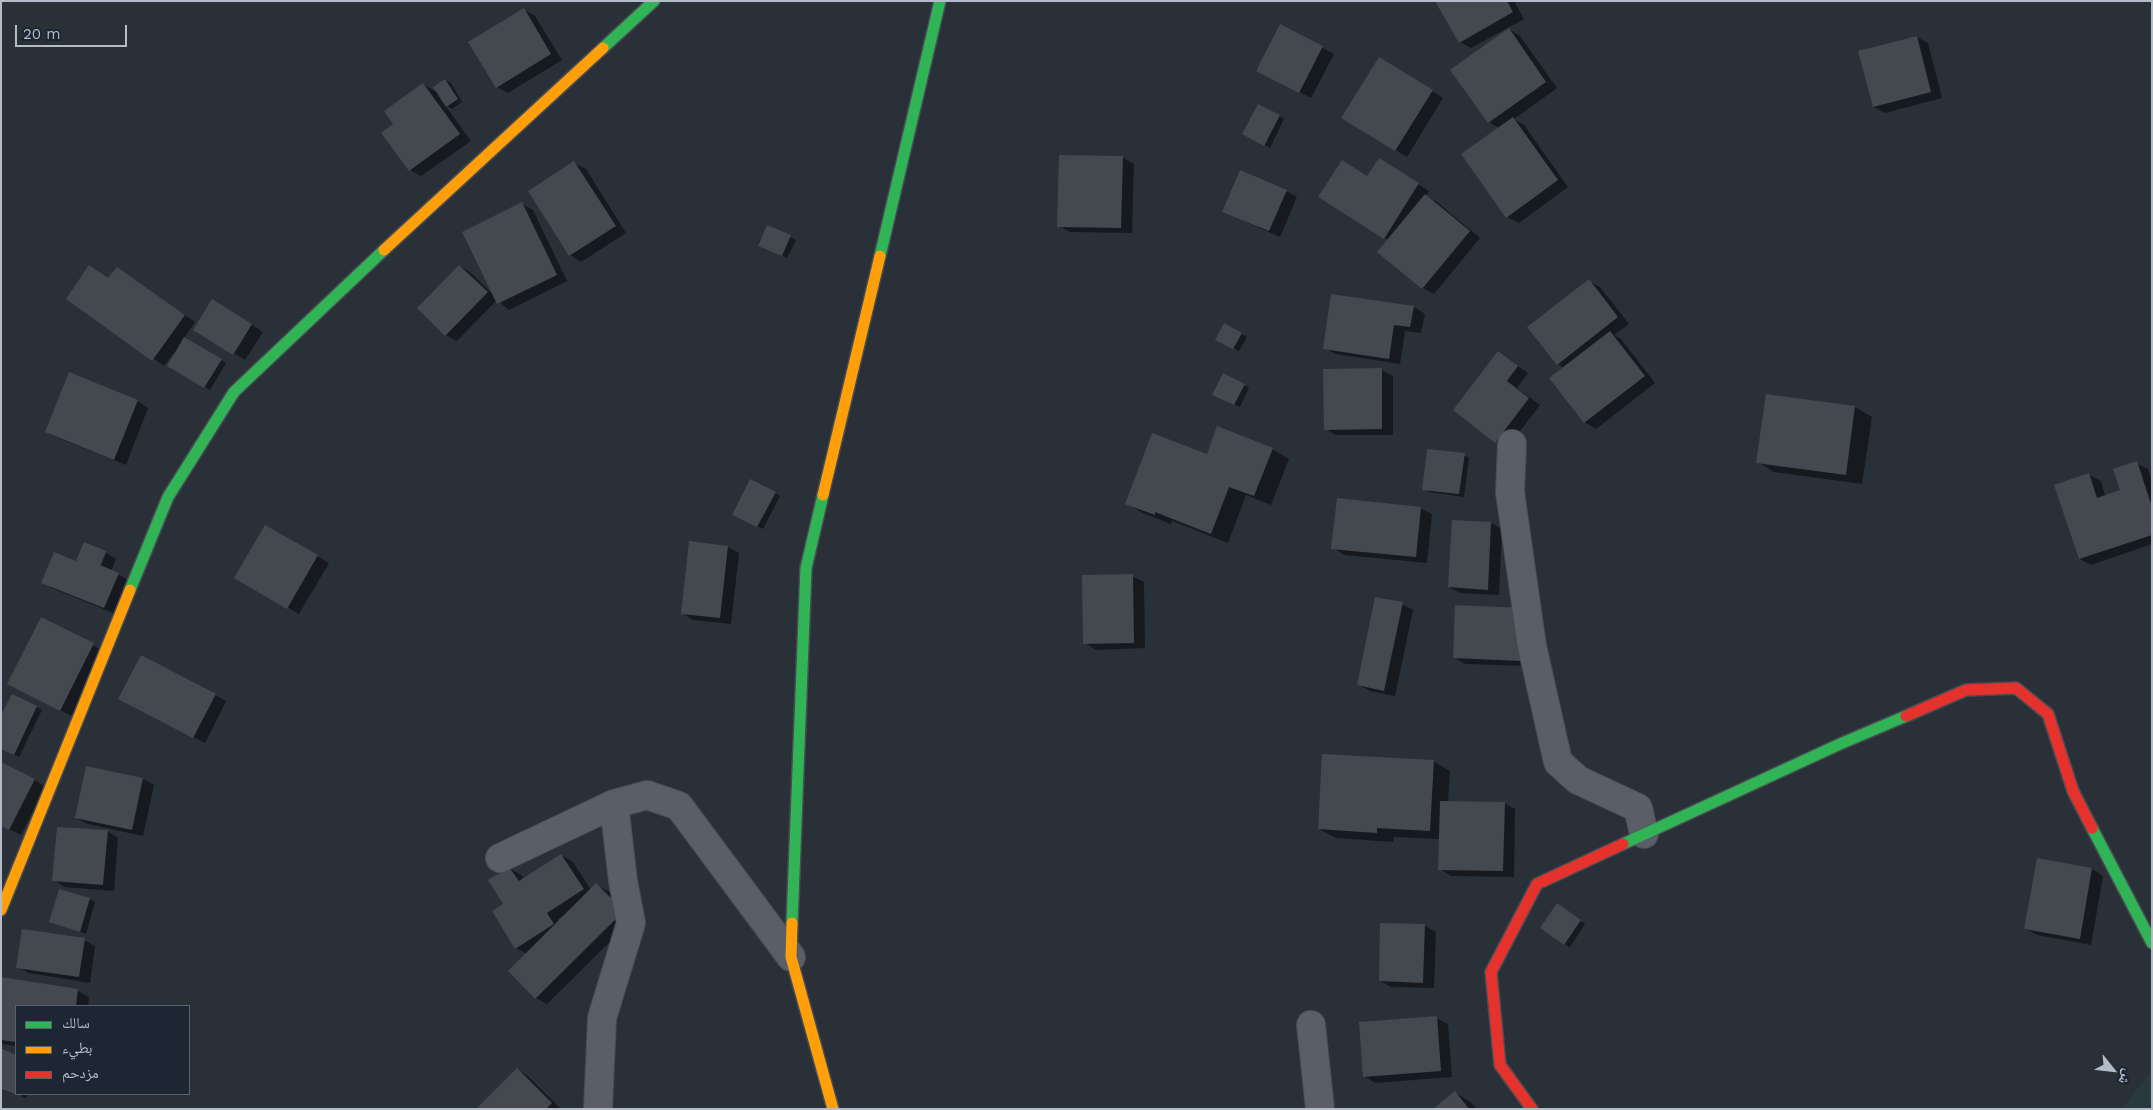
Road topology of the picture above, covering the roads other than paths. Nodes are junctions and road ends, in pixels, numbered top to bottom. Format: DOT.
graph roads {
  1 [pos="654,1"];
  2 [pos="940,1"];
  3 [pos="1512,444"];
  4 [pos="614,804"];
  5 [pos="1644,834"];
  6 [pos="500,858"];
  7 [pos="1,910"];
  8 [pos="2152,942"];
  9 [pos="791,957"];
  10 [pos="1310,1025"];
  11 [pos="598,1109"];
  12 [pos="833,1109"];
  13 [pos="1320,1109"];
  14 [pos="1532,1109"];
  1 -- 7 [label="street"];
  2 -- 9 [label="street"];
  3 -- 5 [label="street"];
  4 -- 6 [label="street"];
  4 -- 9 [label="street"];
  4 -- 11 [label="street"];
  5 -- 8 [label="street"];
  5 -- 14 [label="street"];
  9 -- 12 [label="street"];
  10 -- 13 [label="street"];
}
